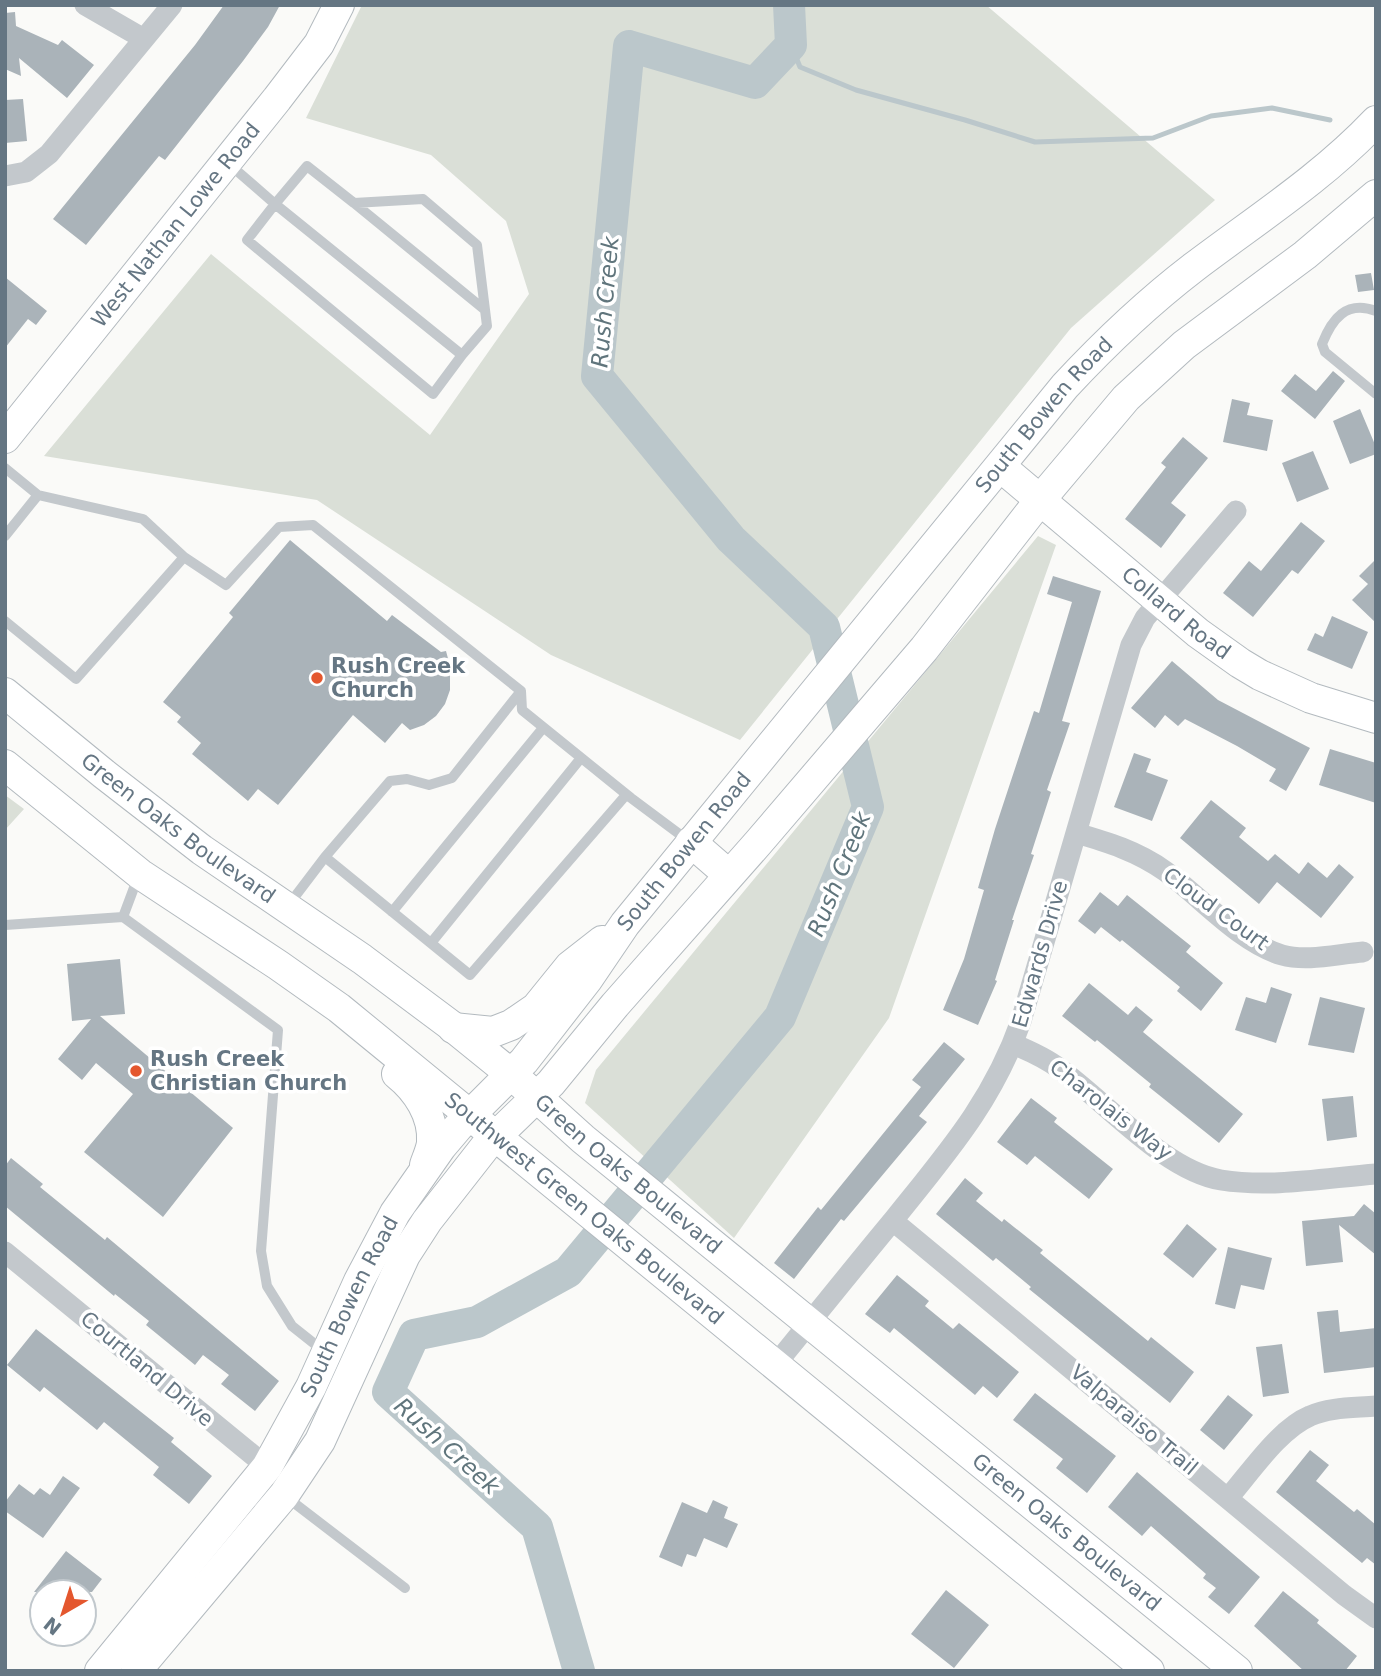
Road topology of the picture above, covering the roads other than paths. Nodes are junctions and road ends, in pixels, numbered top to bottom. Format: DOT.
graph roads {
  1 [pos="85,5"];
  2 [pos="172,5"];
  3 [pos="340,5"];
  4 [pos="144,39"];
  5 [pos="1376,121"];
  6 [pos="227,162"];
  7 [pos="5,176"];
  8 [pos="1376,195"];
  9 [pos="354,202"];
  10 [pos="275,204"];
  11 [pos="485,310"];
  12 [pos="1376,311"];
  13 [pos="462,355"];
  14 [pos="1376,394"];
  15 [pos="5,438"];
  16 [pos="1001,467"];
  17 [pos="5,468"];
  18 [pos="38,495"];
  19 [pos="1040,500"];
  20 [pos="1236,511"];
  21 [pos="5,536"];
  22 [pos="184,557"];
  23 [pos="1159,600"];
  24 [pos="5,621"];
  25 [pos="521,691"];
  26 [pos="5,692"];
  27 [pos="1376,718"];
  28 [pos="543,727"];
  29 [pos="580,758"];
  30 [pos="5,765"];
  31 [pos="626,795"];
  32 [pos="1076,833"];
  33 [pos="691,842"];
  34 [pos="325,858"];
  35 [pos="139,874"];
  36 [pos="729,875"];
  37 [pos="286,907"];
  38 [pos="392,912"];
  39 [pos="123,917"];
  40 [pos="625,924"];
  41 [pos="5,925"];
  42 [pos="431,943"];
  43 [pos="1363,952"];
  44 [pos="278,965"];
  45 [pos="453,1027"];
  46 [pos="1013,1044"];
  47 [pos="511,1074"];
  48 [pos="535,1097"];
  49 [pos="471,1114"];
  50 [pos="497,1135"];
  51 [pos="422,1174"];
  52 [pos="1376,1174"];
  53 [pos="893,1220"];
  54 [pos="5,1252"];
  55 [pos="810,1322"];
  56 [pos="327,1353"];
  57 [pos="356,1363"];
  58 [pos="776,1363"];
  59 [pos="1376,1406"];
  60 [pos="280,1482"];
  61 [pos="1228,1498"];
  62 [pos="405,1588"];
  63 [pos="1376,1618"];
  64 [pos="100,1671"];
  65 [pos="136,1671"];
  66 [pos="1149,1671"];
  67 [pos="1237,1671"];
  1 -- 4 [label="street"];
  2 -- 4 [label="street"];
  3 -- 6 [label="main road, West Nathan Lowe Road"];
  4 -- 7 [label="street"];
  5 -- 16 [label="main road, South Bowen Road"];
  6 -- 10 [label="lane"];
  6 -- 15 [label="main road, West Nathan Lowe Road"];
  8 -- 19 [label="main road, South Bowen Road"];
  9 -- 10 [label="lane"];
  9 -- 11 [label="lane"];
  9 -- 11 [label="lane"];
  10 -- 13 [label="lane"];
  10 -- 13 [label="lane"];
  11 -- 13 [label="lane"];
  12 -- 14 [label="lane"];
  16 -- 19 [label="main road, Collard Road"];
  16 -- 33 [label="main road, South Bowen Road"];
  17 -- 18 [label="lane"];
  18 -- 21 [label="lane"];
  18 -- 22 [label="lane"];
  19 -- 23 [label="main road, Collard Road"];
  19 -- 36 [label="main road, South Bowen Road"];
  20 -- 23 [label="street, Edwards Drive"];
  22 -- 24 [label="lane"];
  22 -- 25 [label="lane"];
  23 -- 27 [label="main road, Collard Road"];
  23 -- 32 [label="street, Edwards Drive"];
  25 -- 28 [label="lane"];
  25 -- 34 [label="lane"];
  26 -- 37 [label="main road, Green Oaks Boulevard"];
  28 -- 29 [label="lane"];
  28 -- 38 [label="lane"];
  29 -- 31 [label="lane"];
  29 -- 42 [label="lane"];
  30 -- 35 [label="main road, Southwest Green Oaks Boulevard"];
  31 -- 33 [label="lane"];
  31 -- 42 [label="lane"];
  32 -- 43 [label="street, Cloud Court"];
  32 -- 46 [label="street, Edwards Drive"];
  33 -- 36 [label="main road"];
  33 -- 40 [label="main road, South Bowen Road"];
  34 -- 37 [label="lane"];
  34 -- 38 [label="lane"];
  35 -- 39 [label="lane"];
  35 -- 44 [label="main road, Southwest Green Oaks Boulevard"];
  36 -- 48 [label="main road, South Bowen Road"];
  37 -- 45 [label="main road, Green Oaks Boulevard"];
  38 -- 42 [label="lane"];
  39 -- 41 [label="lane"];
  39 -- 56 [label="lane"];
  40 -- 45 [label="main road"];
  40 -- 47 [label="main road, South Bowen Road"];
  44 -- 49 [label="main road, Southwest Green Oaks Boulevard"];
  44 -- 51 [label="main road"];
  45 -- 47 [label="main road, Green Oaks Boulevard"];
  46 -- 52 [label="street, Charolais Way"];
  46 -- 53 [label="street, Edwards Drive"];
  47 -- 48 [label="main road, Green Oaks Boulevard"];
  47 -- 49 [label="main road, South Bowen Road"];
  48 -- 50 [label="main road, South Bowen Road"];
  48 -- 55 [label="main road, Green Oaks Boulevard"];
  49 -- 50 [label="main road, Southwest Green Oaks Boulevard"];
  49 -- 51 [label="main road, South Bowen Road"];
  50 -- 57 [label="main road, South Bowen Road"];
  50 -- 58 [label="main road, Southwest Green Oaks Boulevard"];
  51 -- 56 [label="main road, South Bowen Road"];
  53 -- 55 [label="street, Edwards Drive"];
  53 -- 61 [label="street, Valparaiso Trail"];
  54 -- 60 [label="street, Courtland Drive"];
  55 -- 58 [label="street, Edwards Drive"];
  55 -- 67 [label="main road, Green Oaks Boulevard"];
  56 -- 57 [label="main road"];
  56 -- 60 [label="main road, South Bowen Road"];
  57 -- 60 [label="main road, South Bowen Road"];
  58 -- 66 [label="main road, Southwest Green Oaks Boulevard"];
  59 -- 61 [label="street"];
  60 -- 62 [label="lane"];
  60 -- 64 [label="main road, South Bowen Road"];
  60 -- 65 [label="main road, South Bowen Road"];
  61 -- 63 [label="street, Valparaiso Trail"];
}
